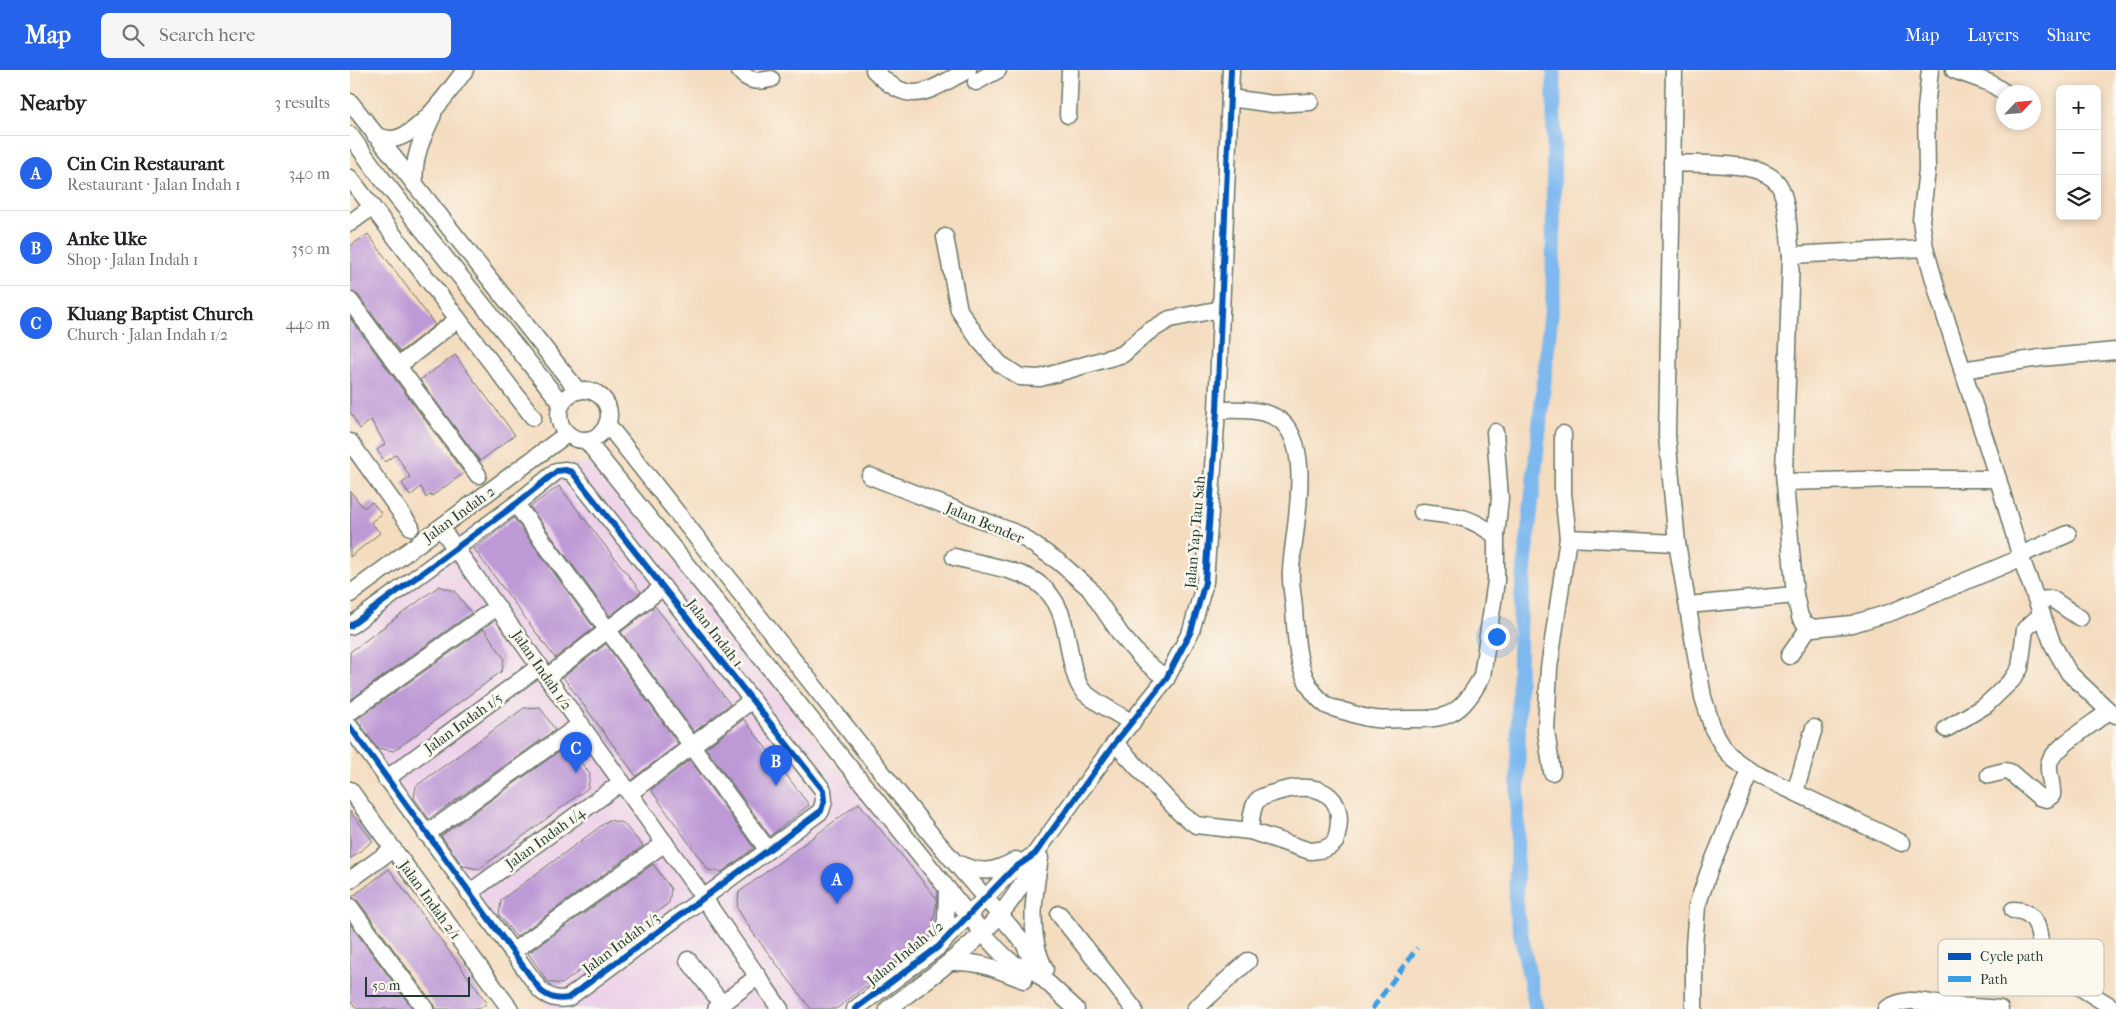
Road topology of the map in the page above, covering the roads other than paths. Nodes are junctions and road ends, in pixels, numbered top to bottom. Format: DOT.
graph roads {
  1 [pos="465,70"];
  2 [pos="739,70"];
  3 [pos="874,70"];
  4 [pos="998,70"];
  5 [pos="1070,70"];
  6 [pos="1231,70"];
  7 [pos="1674,70"];
  8 [pos="1930,70"];
  9 [pos="1954,70"];
  10 [pos="972,76"];
  11 [pos="771,79"];
  12 [pos="1996,87"];
  13 [pos="1230,98"];
  14 [pos="350,102"];
  15 [pos="1310,102"];
  16 [pos="437,106"];
  17 [pos="1068,115"];
  18 [pos="350,135"];
  19 [pos="375,135"];
  20 [pos="1672,163"];
  21 [pos="350,178"];
  22 [pos="415,185"];
  23 [pos="372,207"];
  24 [pos="350,223"];
  25 [pos="945,237"];
  26 [pos="1926,248"];
  27 [pos="1791,255"];
  28 [pos="350,301"];
  29 [pos="1221,309"];
  30 [pos="458,318"];
  31 [pos="2116,351"];
  32 [pos="398,366"];
  33 [pos="1962,370"];
  34 [pos="578,391"];
  35 [pos="562,404"];
  36 [pos="1217,410"];
  37 [pos="534,417"];
  38 [pos="607,424"];
  39 [pos="1494,432"];
  40 [pos="567,434"];
  41 [pos="1563,434"];
  42 [pos="586,440"];
  43 [pos="350,442"];
  44 [pos="478,475"];
  45 [pos="870,476"];
  46 [pos="1998,479"];
  47 [pos="1785,482"];
  48 [pos="516,504"];
  49 [pos="1422,512"];
  50 [pos="411,527"];
  51 [pos="441,528"];
  52 [pos="2068,534"];
  53 [pos="1496,536"];
  54 [pos="1568,538"];
  55 [pos="1677,543"];
  56 [pos="456,548"];
  57 [pos="954,557"];
  58 [pos="2020,557"];
  59 [pos="662,587"];
  60 [pos="350,594"];
  61 [pos="1795,594"];
  62 [pos="1688,605"];
  63 [pos="497,607"];
  64 [pos="2040,607"];
  65 [pos="2080,618"];
  66 [pos="350,626"];
  67 [pos="1810,626"];
  68 [pos="607,630"];
  69 [pos="1788,656"];
  70 [pos="543,672"];
  71 [pos="1166,680"];
  72 [pos="752,700"];
  73 [pos="350,712"];
  74 [pos="2112,713"];
  75 [pos="1132,723"];
  76 [pos="581,724"];
  77 [pos="350,728"];
  78 [pos="1814,728"];
  79 [pos="1946,729"];
  80 [pos="1116,743"];
  81 [pos="692,746"];
  82 [pos="1750,771"];
  83 [pos="1552,772"];
  84 [pos="1989,775"];
  85 [pos="386,779"];
  86 [pos="626,788"];
  87 [pos="350,790"];
  88 [pos="1795,792"];
  89 [pos="1250,831"];
  90 [pos="426,834"];
  91 [pos="665,843"];
  92 [pos="1902,843"];
  93 [pos="393,849"];
  94 [pos="767,849"];
  95 [pos="1038,849"];
  96 [pos="953,860"];
  97 [pos="350,880"];
  98 [pos="947,889"];
  99 [pos="469,893"];
  100 [pos="703,897"];
  101 [pos="984,897"];
  102 [pos="350,907"];
  103 [pos="2013,910"];
  104 [pos="1000,914"];
  105 [pos="1059,914"];
  106 [pos="969,915"];
  107 [pos="983,934"];
  108 [pos="2039,939"];
  109 [pos="938,947"];
  110 [pos="512,952"];
  111 [pos="688,960"];
  112 [pos="1248,961"];
  113 [pos="950,962"];
  114 [pos="1036,972"];
  115 [pos="758,976"];
  116 [pos="1055,990"];
  117 [pos="2094,996"];
  118 [pos="719,1006"];
  119 [pos="508,1008"];
  120 [pos="777,1008"];
  121 [pos="425,1009"];
  122 [pos="855,1009"];
  123 [pos="888,1009"];
  124 [pos="1076,1009"];
  125 [pos="1134,1009"];
  126 [pos="1195,1009"];
  127 [pos="1694,1009"];
  128 [pos="1886,1009"];
  129 [pos="2000,1009"];
  130 [pos="2115,1009"];
  1 -- 16 [label="street"];
  2 -- 11 [label="street"];
  3 -- 10 [label="street"];
  4 -- 10 [label="street"];
  5 -- 17 [label="street"];
  6 -- 13 [label="street, Jalan Yap Tau Sah"];
  7 -- 20 [label="street"];
  8 -- 26 [label="street"];
  9 -- 12 [label="street"];
  13 -- 15 [label="street"];
  13 -- 29 [label="street, Jalan Yap Tau Sah"];
  14 -- 19 [label="street"];
  16 -- 19 [label="street"];
  16 -- 22 [label="street"];
  18 -- 35 [label="street"];
  19 -- 22 [label="street"];
  20 -- 27 [label="street"];
  20 -- 55 [label="street"];
  21 -- 23 [label="street"];
  22 -- 34 [label="street"];
  23 -- 24 [label="street"];
  23 -- 30 [label="street"];
  25 -- 29 [label="street"];
  26 -- 27 [label="street"];
  26 -- 33 [label="street"];
  27 -- 47 [label="street"];
  28 -- 32 [label="street"];
  29 -- 36 [label="street, Jalan Yap Tau Sah"];
  30 -- 32 [label="street"];
  30 -- 37 [label="street"];
  31 -- 33 [label="street"];
  32 -- 44 [label="street"];
  33 -- 46 [label="street"];
  34 -- 35 [label="street"];
  34 -- 38 [label="street"];
  35 -- 40 [label="street"];
  36 -- 53 [label="street"];
  36 -- 71 [label="street, Jalan Yap Tau Sah"];
  38 -- 42 [label="street"];
  38 -- 96 [label="street"];
  39 -- 53 [label="street"];
  40 -- 42 [label="street"];
  40 -- 51 [label="street, Jalan Indah 2"];
  41 -- 54 [label="street"];
  42 -- 98 [label="street"];
  43 -- 50 [label="street"];
  45 -- 71 [label="street, Jalan Bender"];
  46 -- 47 [label="street"];
  46 -- 58 [label="street"];
  47 -- 61 [label="street"];
  48 -- 56 [label="street, Jalan Indah 1"];
  48 -- 59 [label="street, Jalan Indah 1"];
  48 -- 68 [label="street"];
  49 -- 53 [label="street"];
  51 -- 56 [label="street, Jalan Indah 1/2"];
  51 -- 60 [label="street, Jalan Indah 2"];
  52 -- 58 [label="street"];
  54 -- 55 [label="street"];
  54 -- 83 [label="street"];
  55 -- 62 [label="street"];
  56 -- 63 [label="street, Jalan Indah 1/2"];
  56 -- 66 [label="street, Jalan Indah 1"];
  57 -- 75 [label="street"];
  58 -- 64 [label="street"];
  58 -- 67 [label="street"];
  59 -- 68 [label="street, Jalan Indah 1/5"];
  59 -- 72 [label="street, Jalan Indah 1"];
  61 -- 62 [label="street"];
  61 -- 67 [label="street"];
  62 -- 82 [label="street"];
  63 -- 70 [label="street, Jalan Indah 1/2"];
  63 -- 73 [label="street"];
  64 -- 65 [label="street"];
  64 -- 74 [label="street"];
  64 -- 79 [label="street"];
  67 -- 69 [label="street"];
  68 -- 70 [label="street, Jalan Indah 1/5"];
  68 -- 81 [label="street"];
  70 -- 76 [label="street, Jalan Indah 1/2"];
  70 -- 85 [label="street, Jalan Indah 1/5"];
  71 -- 75 [label="street, Jalan Yap Tau Sah"];
  72 -- 81 [label="street, Jalan Indah 1/4"];
  72 -- 94 [label="street, Jalan Indah 1"];
  74 -- 84 [label="street"];
  75 -- 80 [label="street, Jalan Yap Tau Sah"];
  76 -- 86 [label="street, Jalan Indah 1/2"];
  76 -- 90 [label="street"];
  77 -- 85 [label="street"];
  78 -- 88 [label="street"];
  80 -- 89 [label="street"];
  80 -- 95 [label="street, Jalan Yap Tau Sah"];
  81 -- 86 [label="street, Jalan Indah 1/4"];
  81 -- 94 [label="street"];
  82 -- 88 [label="street"];
  82 -- 127 [label="street"];
  85 -- 90 [label="street"];
  86 -- 91 [label="street, Jalan Indah 1/2"];
  86 -- 99 [label="street, Jalan Indah 1/4"];
  87 -- 93 [label="street, Jalan Indah 2/1"];
  88 -- 92 [label="street"];
  89 -- 89 [label="street"];
  90 -- 99 [label="street"];
  91 -- 100 [label="street, Jalan Indah 1/2"];
  91 -- 110 [label="street"];
  93 -- 97 [label="street"];
  93 -- 119 [label="street, Jalan Indah 2/1"];
  94 -- 100 [label="street, Jalan Indah 1"];
  95 -- 96 [label="street"];
  95 -- 101 [label="street, Jalan Yap Tau Sah"];
  95 -- 104 [label="street"];
  95 -- 116 [label="street"];
  96 -- 101 [label="street"];
  98 -- 106 [label="street"];
  98 -- 109 [label="street"];
  99 -- 110 [label="street"];
  100 -- 110 [label="street, Jalan Indah 1/3"];
  100 -- 115 [label="street, Jalan Indah 1/2"];
  101 -- 104 [label="street"];
  101 -- 106 [label="street, Jalan Yap Tau Sah"];
  102 -- 121 [label="street"];
  103 -- 108 [label="street"];
  104 -- 107 [label="street"];
  104 -- 114 [label="street"];
  105 -- 125 [label="street"];
  106 -- 107 [label="street"];
  106 -- 109 [label="street, Jalan Indah 1/2"];
  107 -- 113 [label="street"];
  107 -- 114 [label="street"];
  109 -- 122 [label="street, Jalan Indah 1/2"];
  111 -- 118 [label="street"];
  112 -- 126 [label="street"];
  113 -- 116 [label="street"];
  113 -- 123 [label="street"];
  114 -- 116 [label="street"];
  115 -- 118 [label="street"];
  115 -- 120 [label="street, Jalan Indah 1/2"];
  116 -- 124 [label="street"];
  117 -- 130 [label="street"];
  128 -- 129 [label="street"];
}
